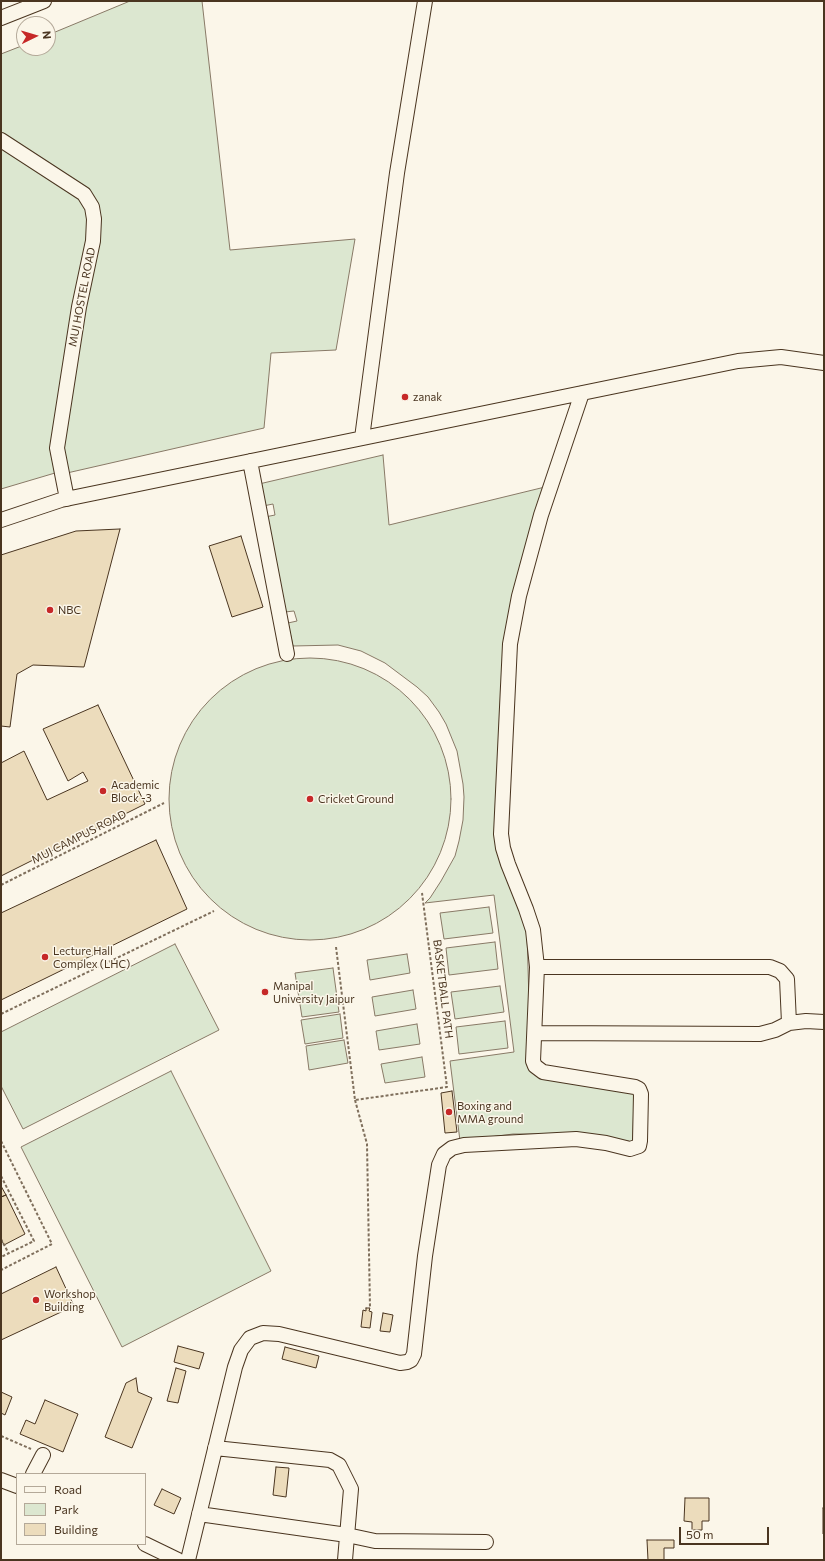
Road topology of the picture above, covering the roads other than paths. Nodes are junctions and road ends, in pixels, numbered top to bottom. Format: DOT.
graph roads {
  1 [pos="44,1"];
  2 [pos="425,1"];
  3 [pos="1,18"];
  4 [pos="1,140"];
  5 [pos="824,363"];
  6 [pos="582,393"];
  7 [pos="362,438"];
  8 [pos="250,461"];
  9 [pos="67,499"];
  10 [pos="1,520"];
  11 [pos="287,654"];
  12 [pos="537,967"];
  13 [pos="824,1022"];
  14 [pos="789,1023"];
  15 [pos="535,1033"];
  16 [pos="215,1448"];
  17 [pos="43,1454"];
  18 [pos="34,1473"];
  19 [pos="1,1480"];
  20 [pos="16,1486"];
  21 [pos="199,1514"];
  22 [pos="347,1535"];
  23 [pos="486,1542"];
  24 [pos="146,1544"];
  25 [pos="178,1560"];
  26 [pos="188,1560"];
  27 [pos="345,1560"];
  1 -- 3 [label="street"];
  2 -- 7 [label="street"];
  4 -- 9 [label="street, MUJ HOSTEL ROAD"];
  5 -- 6 [label="street"];
  6 -- 7 [label="street"];
  6 -- 12 [label="street"];
  7 -- 8 [label="street"];
  8 -- 9 [label="street"];
  8 -- 11 [label="street"];
  9 -- 10 [label="street"];
  12 -- 14 [label="street"];
  12 -- 15 [label="street"];
  13 -- 14 [label="street"];
  14 -- 15 [label="street"];
  15 -- 16 [label="street"];
  16 -- 21 [label="street"];
  16 -- 22 [label="street"];
  17 -- 18 [label="street"];
  19 -- 20 [label="street"];
  21 -- 22 [label="street"];
  21 -- 26 [label="street"];
  22 -- 23 [label="street"];
  22 -- 27 [label="street"];
  24 -- 25 [label="street"];
}
